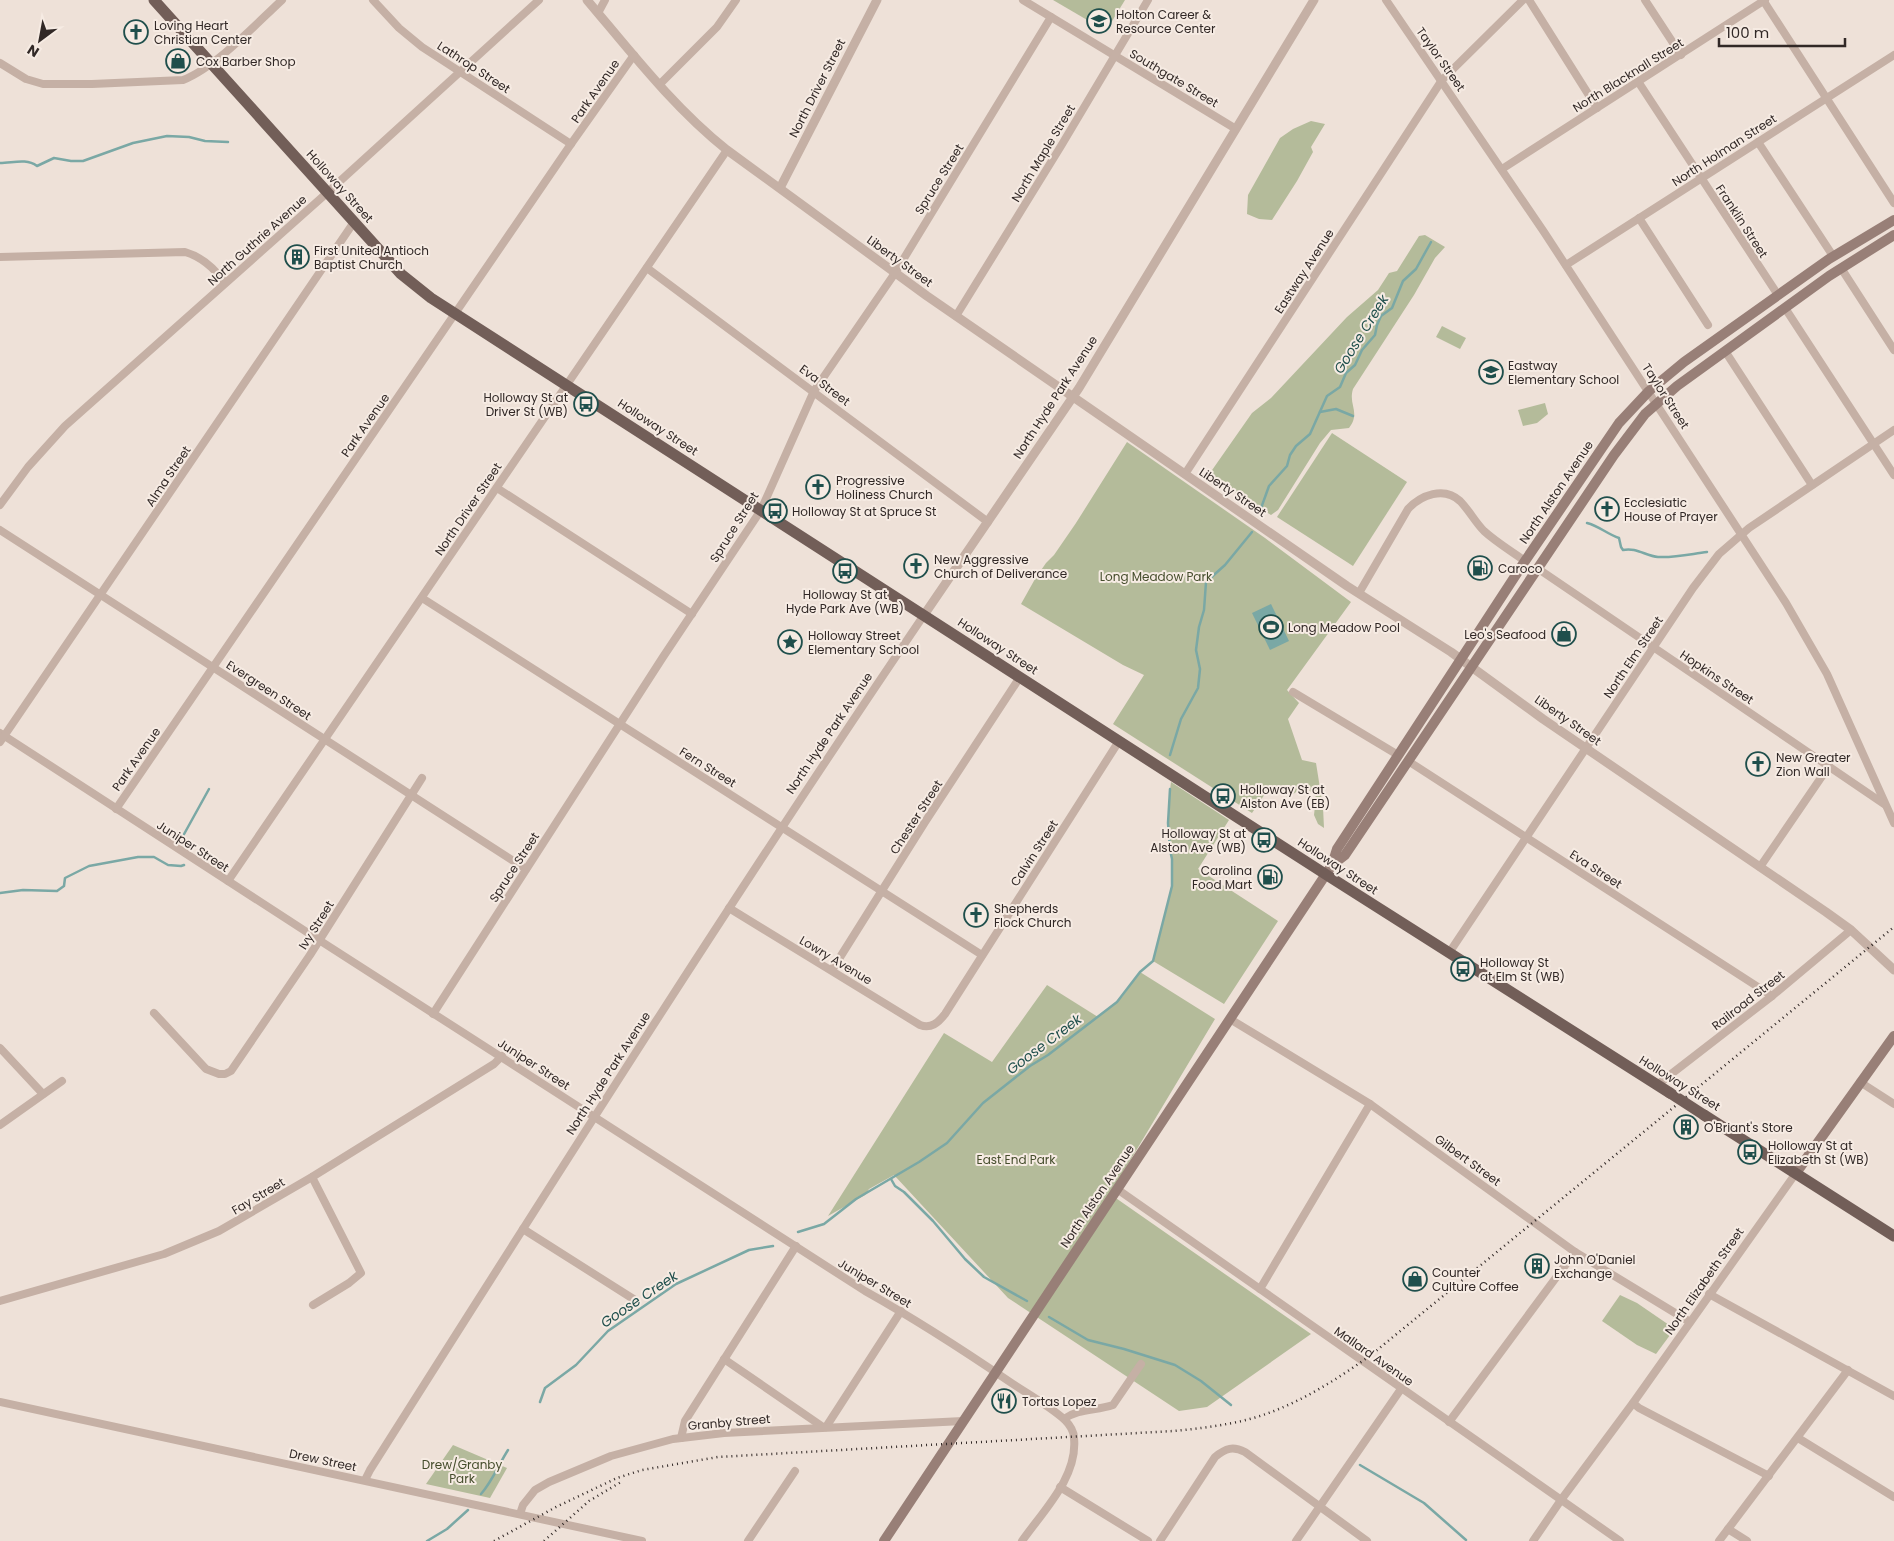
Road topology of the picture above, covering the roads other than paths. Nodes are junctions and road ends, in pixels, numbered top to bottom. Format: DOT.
graph roads {
  1 [pos="154,0"];
  2 [pos="282,0"];
  3 [pos="373,0"];
  4 [pos="539,0"];
  5 [pos="587,0"];
  6 [pos="605,0"];
  7 [pos="736,0"];
  8 [pos="877,0"];
  9 [pos="1023,0"];
  10 [pos="1148,0"];
  11 [pos="1314,0"];
  12 [pos="1386,0"];
  13 [pos="1523,0"];
  14 [pos="1528,0"];
  15 [pos="1645,0"];
  16 [pos="1764,0"];
  17 [pos="598,13"];
  18 [pos="1051,17"];
  19 [pos="634,55"];
  20 [pos="1681,55"];
  21 [pos="1894,55"];
  22 [pos="1114,56"];
  23 [pos="0,63"];
  24 [pos="211,64"];
  25 [pos="460,71"];
  26 [pos="1442,80"];
  27 [pos="1639,83"];
  28 [pos="660,84"];
  29 [pos="1826,98"];
  30 [pos="1597,108"];
  31 [pos="1236,129"];
  32 [pos="1758,142"];
  33 [pos="571,144"];
  34 [pos="727,150"];
  35 [pos="1502,169"];
  36 [pos="1700,178"];
  37 [pos="780,188"];
  38 [pos="328,192"];
  39 [pos="1894,203"];
  40 [pos="1639,218"];
  41 [pos="1894,220"];
  42 [pos="354,222"];
  43 [pos="1894,235"];
  44 [pos="1833,256"];
  45 [pos="0,257"];
  46 [pos="1566,265"];
  47 [pos="647,268"];
  48 [pos="1841,268"];
  49 [pos="894,273"];
  50 [pos="225,283"];
  51 [pos="1778,295"];
  52 [pos="1785,308"];
  53 [pos="455,313"];
  54 [pos="956,316"];
  55 [pos="1708,324"];
  56 [pos="1894,350"];
  57 [pos="1725,351"];
  58 [pos="567,385"];
  59 [pos="814,391"];
  60 [pos="1649,391"];
  61 [pos="1073,397"];
  62 [pos="1657,403"];
  63 [pos="1894,430"];
  64 [pos="1873,444"];
  65 [pos="1185,474"];
  66 [pos="1894,475"];
  67 [pos="1812,485"];
  68 [pos="497,488"];
  69 [pos="0,504"];
  70 [pos="761,510"];
  71 [pos="988,522"];
  72 [pos="0,530"];
  73 [pos="1742,534"];
  74 [pos="1525,561"];
  75 [pos="1536,568"];
  76 [pos="1359,593"];
  77 [pos="101,595"];
  78 [pos="422,598"];
  79 [pos="692,614"];
  80 [pos="924,615"];
  81 [pos="1654,647"];
  82 [pos="1460,659"];
  83 [pos="1471,666"];
  84 [pos="213,667"];
  85 [pos="1020,677"];
  86 [pos="1294,692"];
  87 [pos="620,725"];
  88 [pos="1,737"];
  89 [pos="325,739"];
  90 [pos="1119,741"];
  91 [pos="1585,748"];
  92 [pos="1398,755"];
  93 [pos="1408,761"];
  94 [pos="1829,766"];
  95 [pos="422,778"];
  96 [pos="411,795"];
  97 [pos="1884,804"];
  98 [pos="116,809"];
  99 [pos="1894,824"];
  100 [pos="782,828"];
  101 [pos="1526,837"];
  102 [pos="1760,867"];
  103 [pos="526,869"];
  104 [pos="1329,870"];
  105 [pos="228,881"];
  106 [pos="881,891"];
  107 [pos="729,908"];
  108 [pos="1851,930"];
  109 [pos="319,940"];
  110 [pos="1449,953"];
  111 [pos="982,955"];
  112 [pos="832,970"];
  113 [pos="1894,970"];
  114 [pos="1772,996"];
  115 [pos="154,1013"];
  116 [pos="434,1014"];
  117 [pos="1230,1019"];
  118 [pos="933,1026"];
  119 [pos="1894,1036"];
  120 [pos="0,1048"];
  121 [pos="502,1056"];
  122 [pos="62,1080"];
  123 [pos="1860,1082"];
  124 [pos="1657,1085"];
  125 [pos="43,1094"];
  126 [pos="1370,1104"];
  127 [pos="1894,1104"];
  128 [pos="594,1117"];
  129 [pos="0,1125"];
  130 [pos="1796,1173"];
  131 [pos="312,1177"];
  132 [pos="1117,1189"];
  133 [pos="523,1229"];
  134 [pos="1894,1236"];
  135 [pos="796,1246"];
  136 [pos="1575,1252"];
  137 [pos="1260,1290"];
  138 [pos="1709,1294"];
  139 [pos="635,1300"];
  140 [pos="0,1301"];
  141 [pos="313,1305"];
  142 [pos="901,1311"];
  143 [pos="1690,1322"];
  144 [pos="724,1359"];
  145 [pos="1141,1364"];
  146 [pos="1848,1370"];
  147 [pos="996,1372"];
  148 [pos="1401,1389"];
  149 [pos="1894,1396"];
  150 [pos="0,1402"];
  151 [pos="1633,1403"];
  152 [pos="1064,1419"];
  153 [pos="964,1421"];
  154 [pos="1449,1422"];
  155 [pos="825,1427"];
  156 [pos="681,1438"];
  157 [pos="1798,1438"];
  158 [pos="795,1471"];
  159 [pos="1769,1476"];
  160 [pos="365,1480"];
  161 [pos="1060,1487"];
  162 [pos="1894,1497"];
  163 [pos="1561,1500"];
  164 [pos="1319,1507"];
  165 [pos="520,1514"];
  166 [pos="1728,1529"];
  167 [pos="642,1541"];
  168 [pos="748,1541"];
  169 [pos="884,1541"];
  170 [pos="1022,1541"];
  171 [pos="1148,1541"];
  172 [pos="1160,1541"];
  173 [pos="1296,1541"];
  174 [pos="1367,1541"];
  175 [pos="1533,1541"];
  176 [pos="1620,1541"];
  177 [pos="1719,1541"];
  178 [pos="1747,1541"];
  1 -- 24 [label="main road, Holloway Street"];
  2 -- 24 [label="street"];
  3 -- 25 [label="street, Lathrop Street"];
  4 -- 25 [label="street, North Guthrie Avenue"];
  5 -- 17 [label="street, Liberty Street"];
  6 -- 17 [label="street"];
  7 -- 28 [label="street"];
  8 -- 37 [label="street, North Driver Street"];
  9 -- 18 [label="street, Southgate Street"];
  10 -- 22 [label="street, North Maple Street"];
  11 -- 31 [label="street, North Hyde Park Avenue"];
  12 -- 26 [label="street, Taylor Street"];
  13 -- 26 [label="street, Eastway Avenue"];
  14 -- 30 [label="street"];
  15 -- 20 [label="street"];
  16 -- 20 [label="street, North Blacknall Street"];
  16 -- 29 [label="street"];
  17 -- 19 [label="street, Liberty Street"];
  18 -- 22 [label="street, Southgate Street"];
  18 -- 49 [label="street, Spruce Street"];
  19 -- 28 [label="street, Liberty Street"];
  19 -- 33 [label="street, Park Avenue"];
  20 -- 27 [label="street, North Blacknall Street"];
  21 -- 29 [label="street, North Holman Street"];
  22 -- 31 [label="street, Southgate Street"];
  22 -- 54 [label="street, North Maple Street"];
  23 -- 24 [label="street"];
  24 -- 38 [label="main road, Holloway Street"];
  25 -- 33 [label="street, Lathrop Street"];
  25 -- 38 [label="street, North Guthrie Avenue"];
  26 -- 35 [label="street, Taylor Street"];
  26 -- 65 [label="street, Eastway Avenue"];
  27 -- 30 [label="street, North Blacknall Street"];
  27 -- 36 [label="street, Franklin Street"];
  28 -- 34 [label="street, Liberty Street"];
  29 -- 32 [label="street, North Holman Street"];
  29 -- 39 [label="street"];
  30 -- 35 [label="street, North Blacknall Street"];
  31 -- 61 [label="street, North Hyde Park Avenue"];
  32 -- 36 [label="street, North Holman Street"];
  32 -- 44 [label="street"];
  33 -- 53 [label="street, Park Avenue"];
  34 -- 37 [label="street, Liberty Street"];
  34 -- 47 [label="street, North Driver Street"];
  35 -- 46 [label="street, Taylor Street"];
  36 -- 40 [label="street, North Holman Street"];
  36 -- 51 [label="street, Franklin Street"];
  37 -- 49 [label="street, Liberty Street"];
  38 -- 42 [label="main road, Holloway Street"];
  38 -- 50 [label="street, North Guthrie Avenue"];
  40 -- 46 [label="street, North Holman Street"];
  40 -- 55 [label="street"];
  41 -- 44 [label="main road, North Alston Avenue"];
  42 -- 53 [label="main road, Holloway Street"];
  42 -- 77 [label="street, Alma Street"];
  43 -- 48 [label="main road, North Alston Avenue"];
  44 -- 51 [label="main road, North Alston Avenue"];
  45 -- 50 [label="street"];
  46 -- 60 [label="street, Taylor Street"];
  47 -- 58 [label="street, North Driver Street"];
  47 -- 59 [label="street, Eva Street"];
  48 -- 52 [label="main road, North Alston Avenue"];
  48 -- 56 [label="street"];
  49 -- 54 [label="street, Liberty Street"];
  49 -- 59 [label="street, Spruce Street"];
  50 -- 69 [label="street, North Guthrie Avenue"];
  51 -- 60 [label="main road, North Alston Avenue"];
  52 -- 57 [label="main road, North Alston Avenue"];
  52 -- 64 [label="street"];
  53 -- 58 [label="main road, Holloway Street"];
  53 -- 84 [label="street, Park Avenue"];
  54 -- 61 [label="street, Liberty Street"];
  57 -- 62 [label="main road, North Alston Avenue"];
  57 -- 67 [label="street"];
  58 -- 68 [label="street, North Driver Street"];
  58 -- 70 [label="main road, Holloway Street"];
  59 -- 70 [label="street, Spruce Street"];
  59 -- 71 [label="street, Eva Street"];
  60 -- 62 [label="street, Taylor Street"];
  60 -- 74 [label="main road, North Alston Avenue"];
  61 -- 65 [label="street, Liberty Street"];
  61 -- 71 [label="street, North Hyde Park Avenue"];
  62 -- 73 [label="street, Taylor Street"];
  62 -- 75 [label="main road, North Alston Avenue"];
  63 -- 64 [label="street, North Elm Street"];
  64 -- 66 [label="street"];
  64 -- 67 [label="street, North Elm Street"];
  65 -- 76 [label="street, Liberty Street"];
  67 -- 73 [label="street, North Elm Street"];
  68 -- 78 [label="street, North Driver Street"];
  68 -- 79 [label="street"];
  70 -- 79 [label="street, Spruce Street"];
  70 -- 80 [label="main road, Holloway Street"];
  71 -- 80 [label="street, North Hyde Park Avenue"];
  72 -- 77 [label="street, Evergreen Street"];
  73 -- 81 [label="street, North Elm Street"];
  73 -- 97 [label="street, Taylor Street"];
  74 -- 76 [label="street"];
  74 -- 82 [label="main road, North Alston Avenue"];
  75 -- 81 [label="street, Hopkins Street"];
  75 -- 83 [label="main road, North Alston Avenue"];
  76 -- 82 [label="street, Liberty Street"];
  77 -- 84 [label="street, Evergreen Street"];
  77 -- 88 [label="street, Alma Street"];
  78 -- 87 [label="street, Fern Street"];
  78 -- 89 [label="street, North Driver Street"];
  79 -- 87 [label="street, Spruce Street"];
  80 -- 85 [label="main road, Holloway Street"];
  80 -- 100 [label="street, North Hyde Park Avenue"];
  81 -- 91 [label="street, North Elm Street"];
  81 -- 94 [label="street, Hopkins Street"];
  82 -- 83 [label="street, Liberty Street"];
  82 -- 92 [label="main road, North Alston Avenue"];
  83 -- 91 [label="street, Liberty Street"];
  83 -- 93 [label="main road, North Alston Avenue"];
  84 -- 89 [label="street, Evergreen Street"];
  84 -- 98 [label="street, Park Avenue"];
  85 -- 90 [label="main road, Holloway Street"];
  85 -- 106 [label="street, Chester Street"];
  86 -- 92 [label="street"];
  87 -- 100 [label="street, Fern Street"];
  87 -- 103 [label="street, Spruce Street"];
  88 -- 98 [label="street, Juniper Street"];
  89 -- 96 [label="street, Evergreen Street"];
  89 -- 105 [label="street, North Driver Street"];
  90 -- 104 [label="main road, Holloway Street"];
  90 -- 111 [label="street, Calvin Street"];
  91 -- 101 [label="street, North Elm Street"];
  91 -- 102 [label="street, Liberty Street"];
  92 -- 104 [label="main road, North Alston Avenue"];
  93 -- 101 [label="street, Eva Street"];
  93 -- 104 [label="main road, North Alston Avenue"];
  94 -- 97 [label="street, Hopkins Street"];
  94 -- 102 [label="street"];
  95 -- 96 [label="street, Ivy Street"];
  96 -- 103 [label="street, Evergreen Street"];
  96 -- 109 [label="street, Ivy Street"];
  97 -- 99 [label="street, Taylor Street"];
  98 -- 105 [label="street, Juniper Street"];
  100 -- 106 [label="street, Fern Street"];
  100 -- 107 [label="street, North Hyde Park Avenue"];
  101 -- 110 [label="street, North Elm Street"];
  101 -- 114 [label="street, Eva Street"];
  102 -- 108 [label="street, Liberty Street"];
  103 -- 116 [label="street, Spruce Street"];
  104 -- 110 [label="main road, Holloway Street"];
  104 -- 117 [label="main road, North Alston Avenue"];
  105 -- 109 [label="street, Juniper Street"];
  106 -- 111 [label="street, Fern Street"];
  106 -- 112 [label="street, Chester Street"];
  107 -- 112 [label="street, Lowry Avenue"];
  107 -- 128 [label="street, North Hyde Park Avenue"];
  108 -- 113 [label="street, Liberty Street"];
  108 -- 114 [label="street, Railroad Street"];
  109 -- 115 [label="street, Ivy Street"];
  109 -- 116 [label="street, Juniper Street"];
  110 -- 124 [label="main road, Holloway Street"];
  111 -- 118 [label="street, Calvin Street"];
  112 -- 118 [label="street, Lowry Avenue"];
  114 -- 124 [label="street, Railroad Street"];
  116 -- 121 [label="street, Juniper Street"];
  117 -- 126 [label="street, Gilbert Street"];
  117 -- 132 [label="main road, North Alston Avenue"];
  119 -- 123 [label="main road, North Elizabeth Street"];
  120 -- 125 [label="street"];
  121 -- 128 [label="street, Juniper Street"];
  121 -- 131 [label="street, Fay Street"];
  122 -- 125 [label="street"];
  123 -- 127 [label="street"];
  123 -- 130 [label="main road, North Elizabeth Street"];
  124 -- 130 [label="main road, Holloway Street, bridge"];
  125 -- 129 [label="street"];
  126 -- 136 [label="street, Gilbert Street"];
  126 -- 137 [label="street"];
  128 -- 133 [label="street, North Hyde Park Avenue"];
  128 -- 135 [label="street, Juniper Street"];
  130 -- 134 [label="main road, Holloway Street"];
  130 -- 138 [label="street, North Elizabeth Street"];
  131 -- 140 [label="street, Fay Street"];
  131 -- 141 [label="street"];
  132 -- 137 [label="street, Mallard Avenue"];
  132 -- 147 [label="main road, North Alston Avenue"];
  133 -- 139 [label="street"];
  133 -- 160 [label="street, North Hyde Park Avenue"];
  135 -- 142 [label="street, Juniper Street"];
  135 -- 144 [label="street"];
  136 -- 143 [label="street, Gilbert Street"];
  136 -- 154 [label="street"];
  137 -- 148 [label="street, Mallard Avenue"];
  138 -- 143 [label="street, North Elizabeth Street"];
  138 -- 146 [label="street"];
  142 -- 147 [label="street, Juniper Street"];
  142 -- 155 [label="street"];
  143 -- 151 [label="street, North Elizabeth Street"];
  144 -- 155 [label="street"];
  144 -- 156 [label="street"];
  145 -- 152 [label="street"];
  146 -- 149 [label="street"];
  146 -- 157 [label="street"];
  147 -- 152 [label="street, Juniper Street"];
  147 -- 153 [label="main road, North Alston Avenue"];
  148 -- 154 [label="street, Mallard Avenue"];
  148 -- 164 [label="street"];
  150 -- 160 [label="street, Drew Street"];
  151 -- 159 [label="street"];
  151 -- 163 [label="street, North Elizabeth Street"];
  152 -- 161 [label="street, Juniper Street"];
  153 -- 155 [label="street, Granby Street"];
  153 -- 169 [label="main road, North Alston Avenue"];
  154 -- 163 [label="street, Mallard Avenue"];
  155 -- 156 [label="street, Granby Street"];
  156 -- 165 [label="street, Granby Street"];
  157 -- 159 [label="street"];
  157 -- 162 [label="street"];
  158 -- 168 [label="street"];
  159 -- 166 [label="street"];
  160 -- 165 [label="street, Drew Street"];
  161 -- 170 [label="street"];
  161 -- 171 [label="street"];
  163 -- 175 [label="street, North Elizabeth Street"];
  163 -- 176 [label="street, Mallard Avenue"];
  164 -- 172 [label="street"];
  164 -- 173 [label="street"];
  164 -- 174 [label="street"];
  165 -- 167 [label="street, Drew Street"];
  166 -- 177 [label="street"];
  166 -- 178 [label="street"];
}
